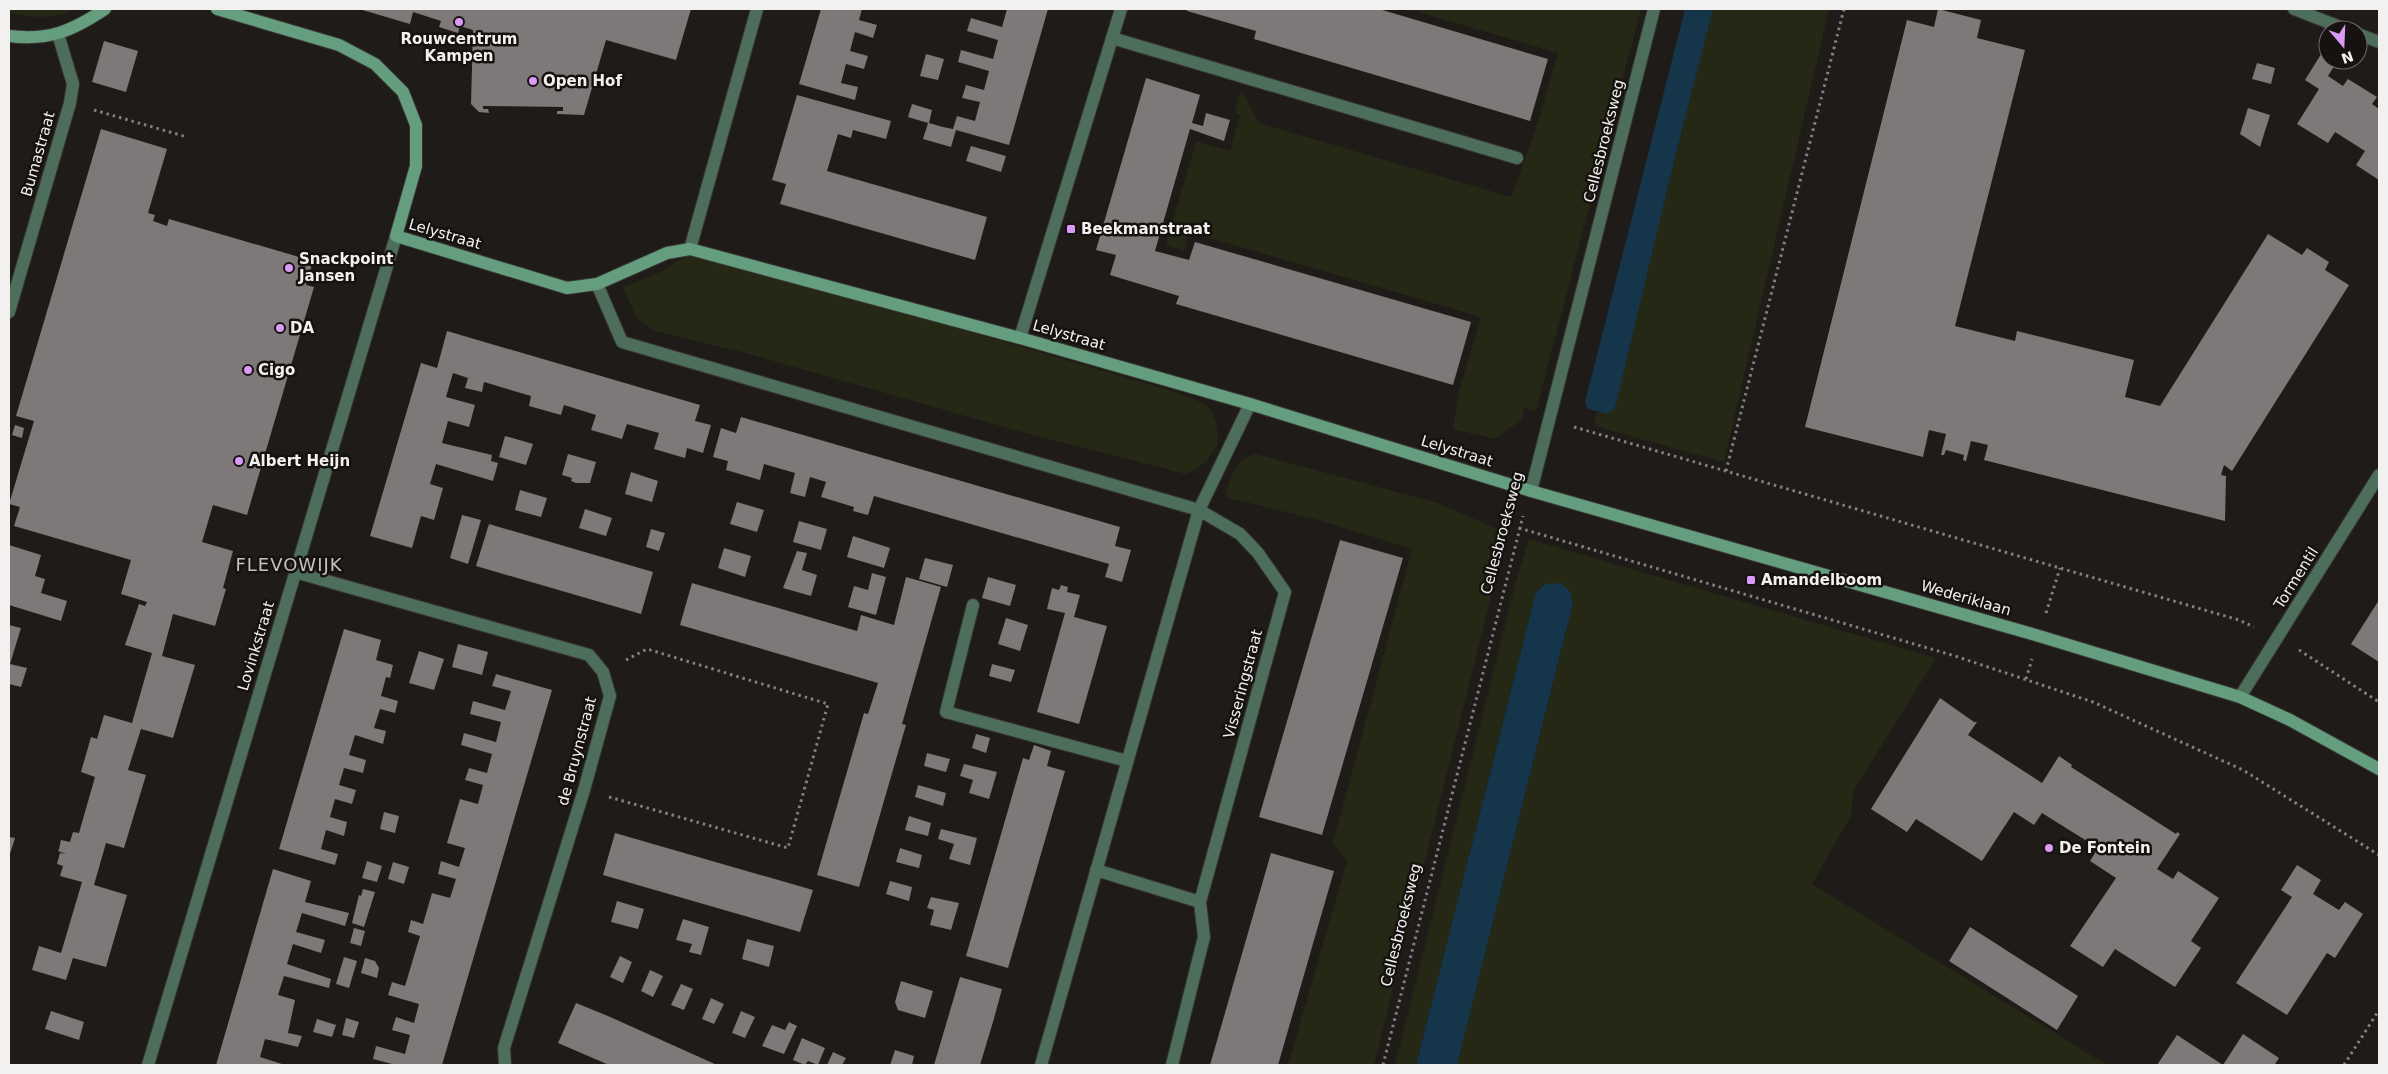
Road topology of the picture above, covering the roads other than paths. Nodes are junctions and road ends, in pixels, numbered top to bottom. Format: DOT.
graph roads {
  1 [pos="105,9"];
  2 [pos="756,9"];
  3 [pos="1121,9"];
  4 [pos="1654,9"];
  5 [pos="2294,9"];
  6 [pos="224,10"];
  7 [pos="2322,20"];
  8 [pos="58,34"];
  9 [pos="9,36"];
  10 [pos="1112,38"];
  11 [pos="1517,158"];
  12 [pos="396,236"];
  13 [pos="690,250"];
  14 [pos="597,284"];
  15 [pos="9,312"];
  16 [pos="1020,338"];
  17 [pos="1250,404"];
  18 [pos="2379,476"];
  19 [pos="1531,491"];
  20 [pos="1199,510"];
  21 [pos="295,572"];
  22 [pos="973,605"];
  23 [pos="2240,697"];
  24 [pos="1127,761"];
  25 [pos="2379,769"];
  26 [pos="1096,870"];
  27 [pos="1200,902"];
  28 [pos="148,1065"];
  29 [pos="506,1065"];
  30 [pos="1041,1065"];
  31 [pos="1172,1065"];
  1 -- 8 [label="street"];
  2 -- 13 [label="street"];
  3 -- 10 [label="street"];
  4 -- 19 [label="street, Cellesbroeksweg"];
  5 -- 7 [label="street"];
  6 -- 12 [label="street, Lelystraat"];
  8 -- 9 [label="street"];
  8 -- 15 [label="street, Bumastraat"];
  10 -- 11 [label="street"];
  10 -- 16 [label="street"];
  12 -- 14 [label="street, Lelystraat"];
  12 -- 21 [label="street, Lovinkstraat"];
  13 -- 14 [label="street, Lelystraat"];
  13 -- 16 [label="street, Lelystraat"];
  14 -- 20 [label="street"];
  16 -- 17 [label="street, Lelystraat"];
  17 -- 19 [label="street, Lelystraat"];
  17 -- 20 [label="street"];
  18 -- 23 [label="street, Tormentil"];
  19 -- 23 [label="street, Wederiklaan"];
  20 -- 24 [label="street"];
  20 -- 27 [label="street, Visseringstraat"];
  21 -- 28 [label="street, Lovinkstraat"];
  21 -- 29 [label="street, de Bruynstraat"];
  22 -- 24 [label="street"];
  23 -- 25 [label="street, Wederiklaan"];
  24 -- 26 [label="street"];
  26 -- 27 [label="street"];
  26 -- 30 [label="street"];
  27 -- 31 [label="street, Visseringstraat"];
}
